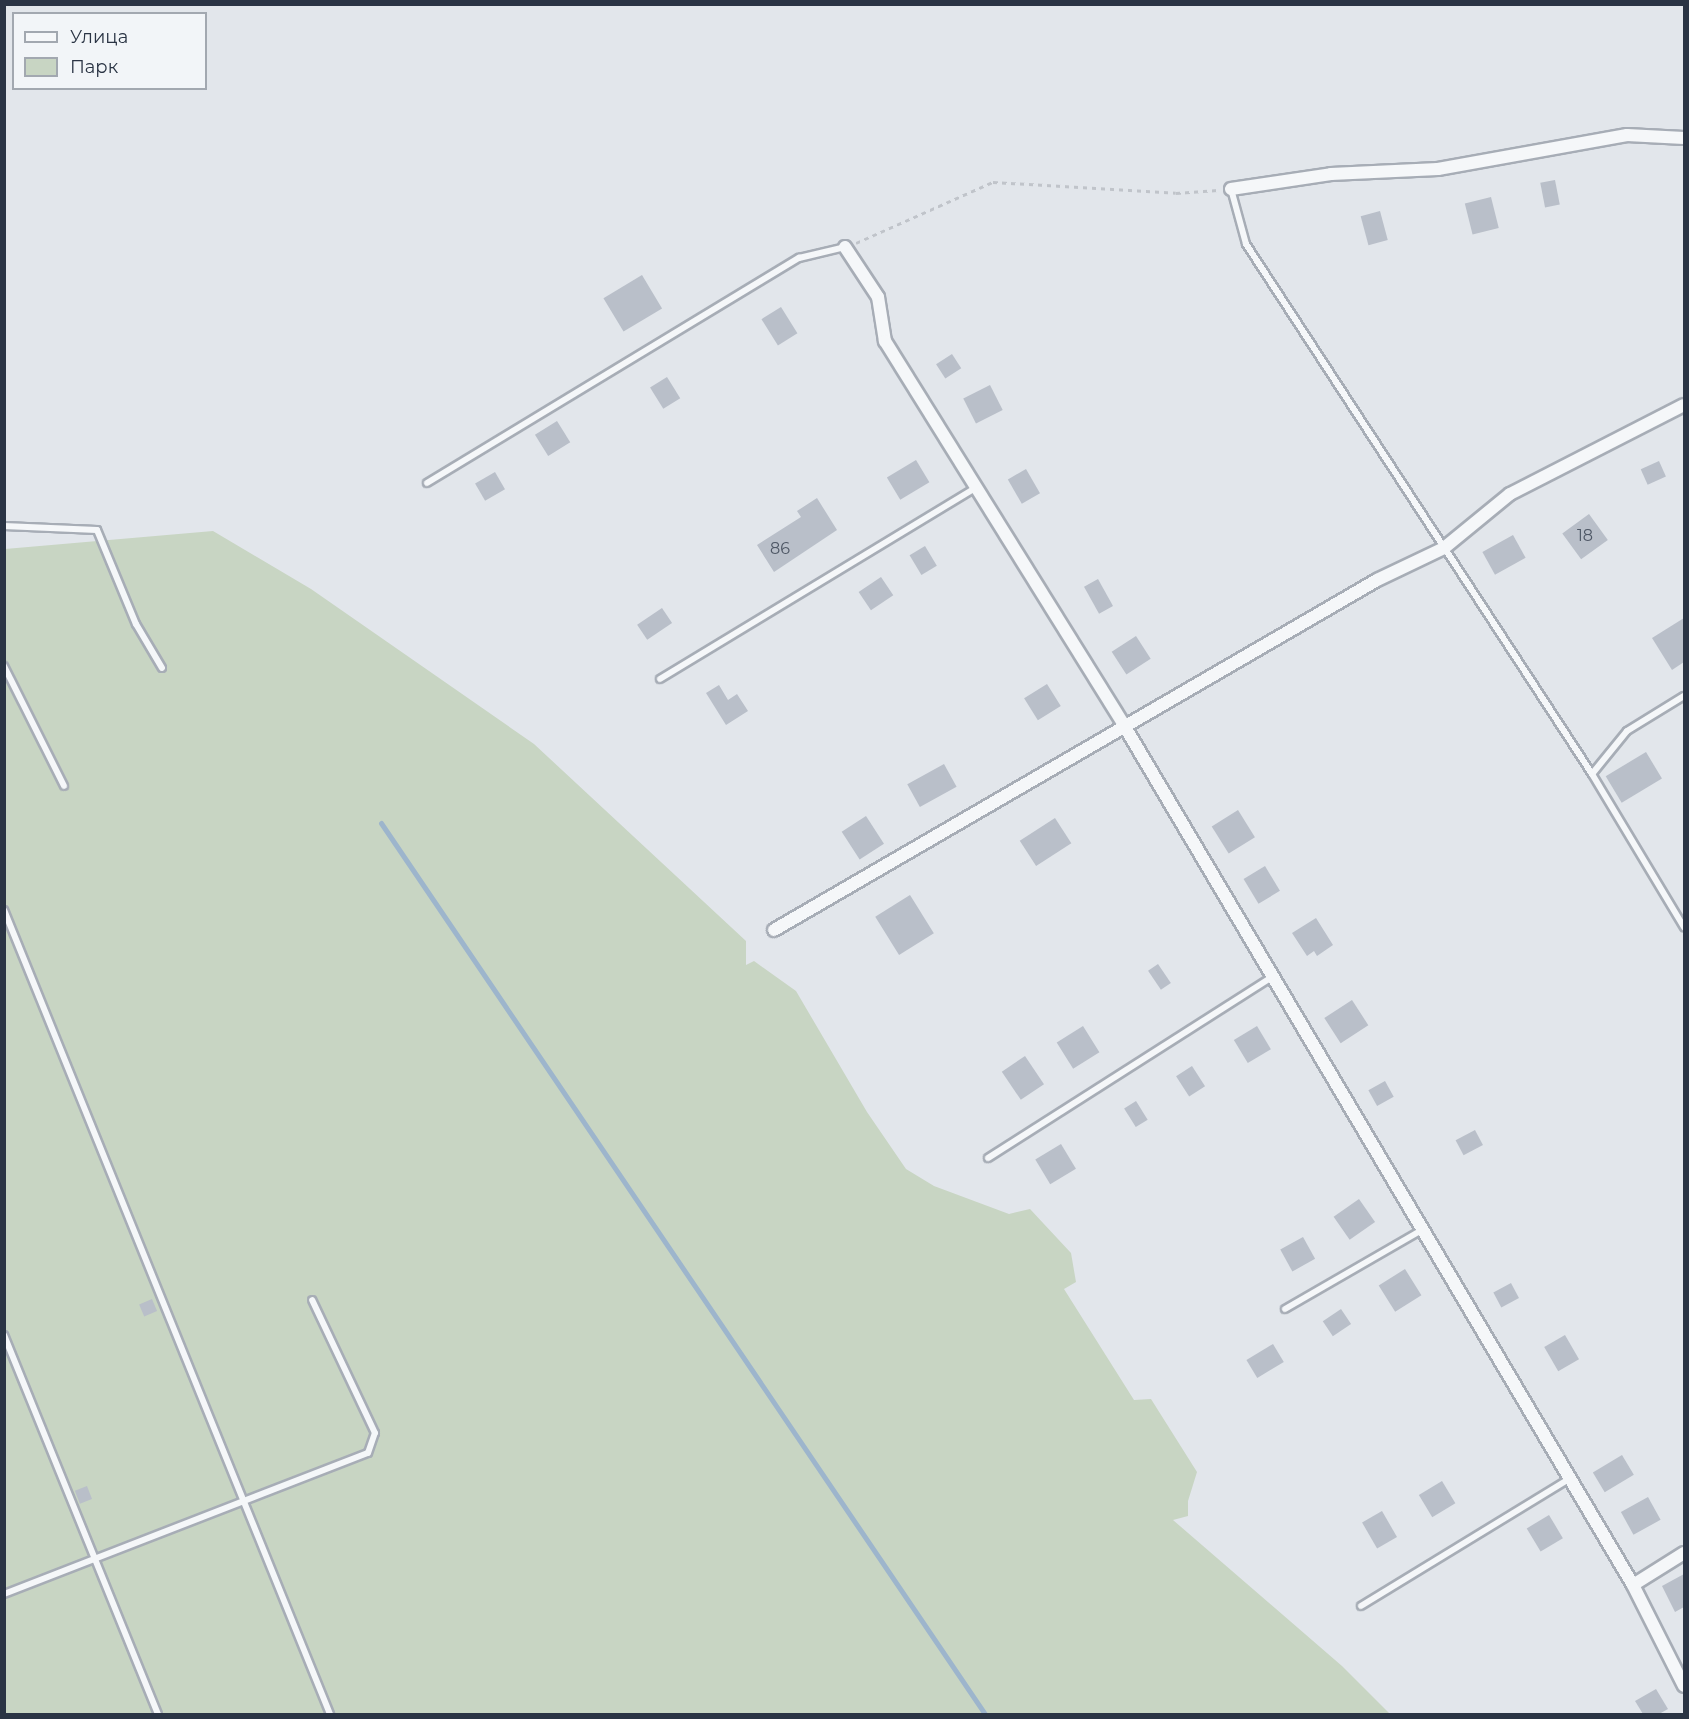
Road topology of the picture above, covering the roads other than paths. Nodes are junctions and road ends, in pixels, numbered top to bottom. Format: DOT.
graph roads {
  1 [pos="1684,138"];
  2 [pos="1231,189"];
  3 [pos="845,248"];
  4 [pos="1684,405"];
  5 [pos="427,483"];
  6 [pos="975,488"];
  7 [pos="4,526"];
  8 [pos="1444,548"];
  9 [pos="4,666"];
  10 [pos="162,668"];
  11 [pos="660,679"];
  12 [pos="1684,696"];
  13 [pos="1125,727"];
  14 [pos="1592,774"];
  15 [pos="64,786"];
  16 [pos="4,910"];
  17 [pos="1684,927"];
  18 [pos="774,930"];
  19 [pos="1272,977"];
  20 [pos="988,1158"];
  21 [pos="1422,1230"];
  22 [pos="312,1300"];
  23 [pos="1286,1309"];
  24 [pos="4,1335"];
  25 [pos="1569,1479"];
  26 [pos="244,1500"];
  27 [pos="1684,1553"];
  28 [pos="94,1558"];
  29 [pos="1633,1585"];
  30 [pos="4,1594"];
  31 [pos="1360,1606"];
  32 [pos="1684,1686"];
  33 [pos="158,1714"];
  34 [pos="330,1714"];
  1 -- 2 [label="street"];
  2 -- 8 [label="lane"];
  3 -- 5 [label="lane"];
  3 -- 6 [label="street"];
  4 -- 8 [label="street"];
  6 -- 11 [label="lane"];
  6 -- 13 [label="street"];
  7 -- 10 [label="lane"];
  8 -- 13 [label="street"];
  8 -- 14 [label="lane"];
  9 -- 15 [label="lane"];
  12 -- 14 [label="lane"];
  13 -- 18 [label="street"];
  13 -- 19 [label="street"];
  14 -- 17 [label="lane"];
  16 -- 26 [label="lane"];
  19 -- 20 [label="lane"];
  19 -- 21 [label="street"];
  21 -- 23 [label="lane"];
  21 -- 25 [label="street"];
  22 -- 26 [label="lane"];
  24 -- 28 [label="lane"];
  25 -- 29 [label="street"];
  25 -- 31 [label="lane"];
  26 -- 28 [label="lane"];
  26 -- 34 [label="lane"];
  27 -- 29 [label="street"];
  28 -- 30 [label="lane"];
  28 -- 33 [label="lane"];
  29 -- 32 [label="street"];
}
